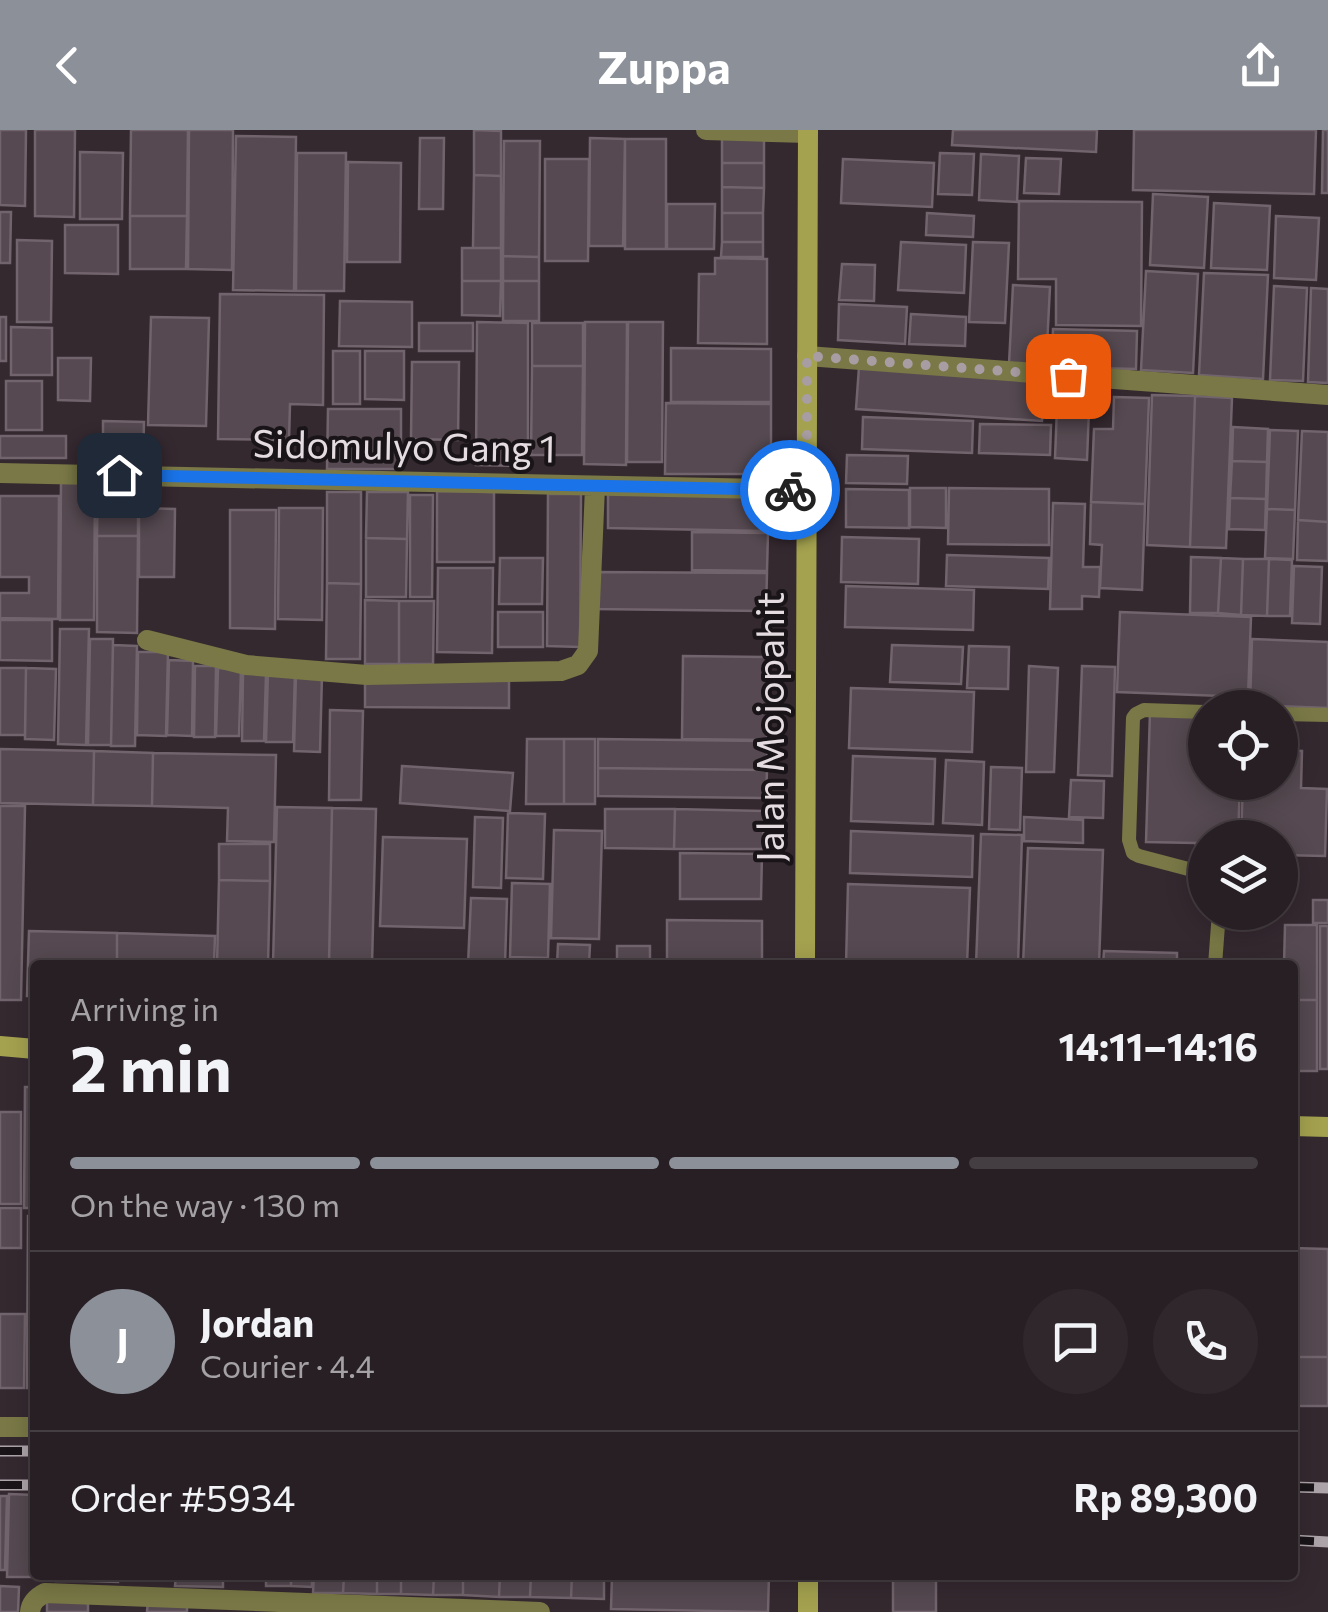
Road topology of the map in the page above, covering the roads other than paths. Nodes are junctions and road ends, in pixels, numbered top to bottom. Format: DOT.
graph roads {
  1 [pos="706,130"];
  2 [pos="808,132"];
  3 [pos="807,356"];
  4 [pos="1328,395"];
  5 [pos="0,472"];
  6 [pos="596,487"];
  7 [pos="807,490"];
  8 [pos="147,640"];
  9 [pos="1188,711"];
  10 [pos="1298,714"];
  11 [pos="1328,715"];
  12 [pos="1188,870"];
  13 [pos="1218,930"];
  14 [pos="806,960"];
  15 [pos="1215,960"];
  16 [pos="0,1046"];
  17 [pos="30,1049"];
  18 [pos="1298,1126"];
  19 [pos="1328,1127"];
  20 [pos="0,1426"];
  21 [pos="30,1427"];
  22 [pos="808,1580"];
  23 [pos="309,1608"];
  24 [pos="30,1612"];
  25 [pos="540,1612"];
  26 [pos="808,1612"];
  1 -- 2 [label="street"];
  2 -- 3 [label="main road, Jalan Mojopahit"];
  3 -- 4 [label="street"];
  3 -- 7 [label="main road, Jalan Mojopahit"];
  5 -- 6 [label="street, Sidomulyo Gang 1"];
  6 -- 7 [label="street, Sidomulyo Gang 1"];
  6 -- 8 [label="street"];
  7 -- 14 [label="main road, Jalan Mojopahit"];
  9 -- 12 [label="lane"];
  10 -- 11 [label="lane"];
  13 -- 15 [label="lane"];
  16 -- 17 [label="main road"];
  18 -- 19 [label="main road"];
  20 -- 21 [label="street"];
  22 -- 26 [label="main road"];
  23 -- 24 [label="street"];
  23 -- 25 [label="street"];
}
